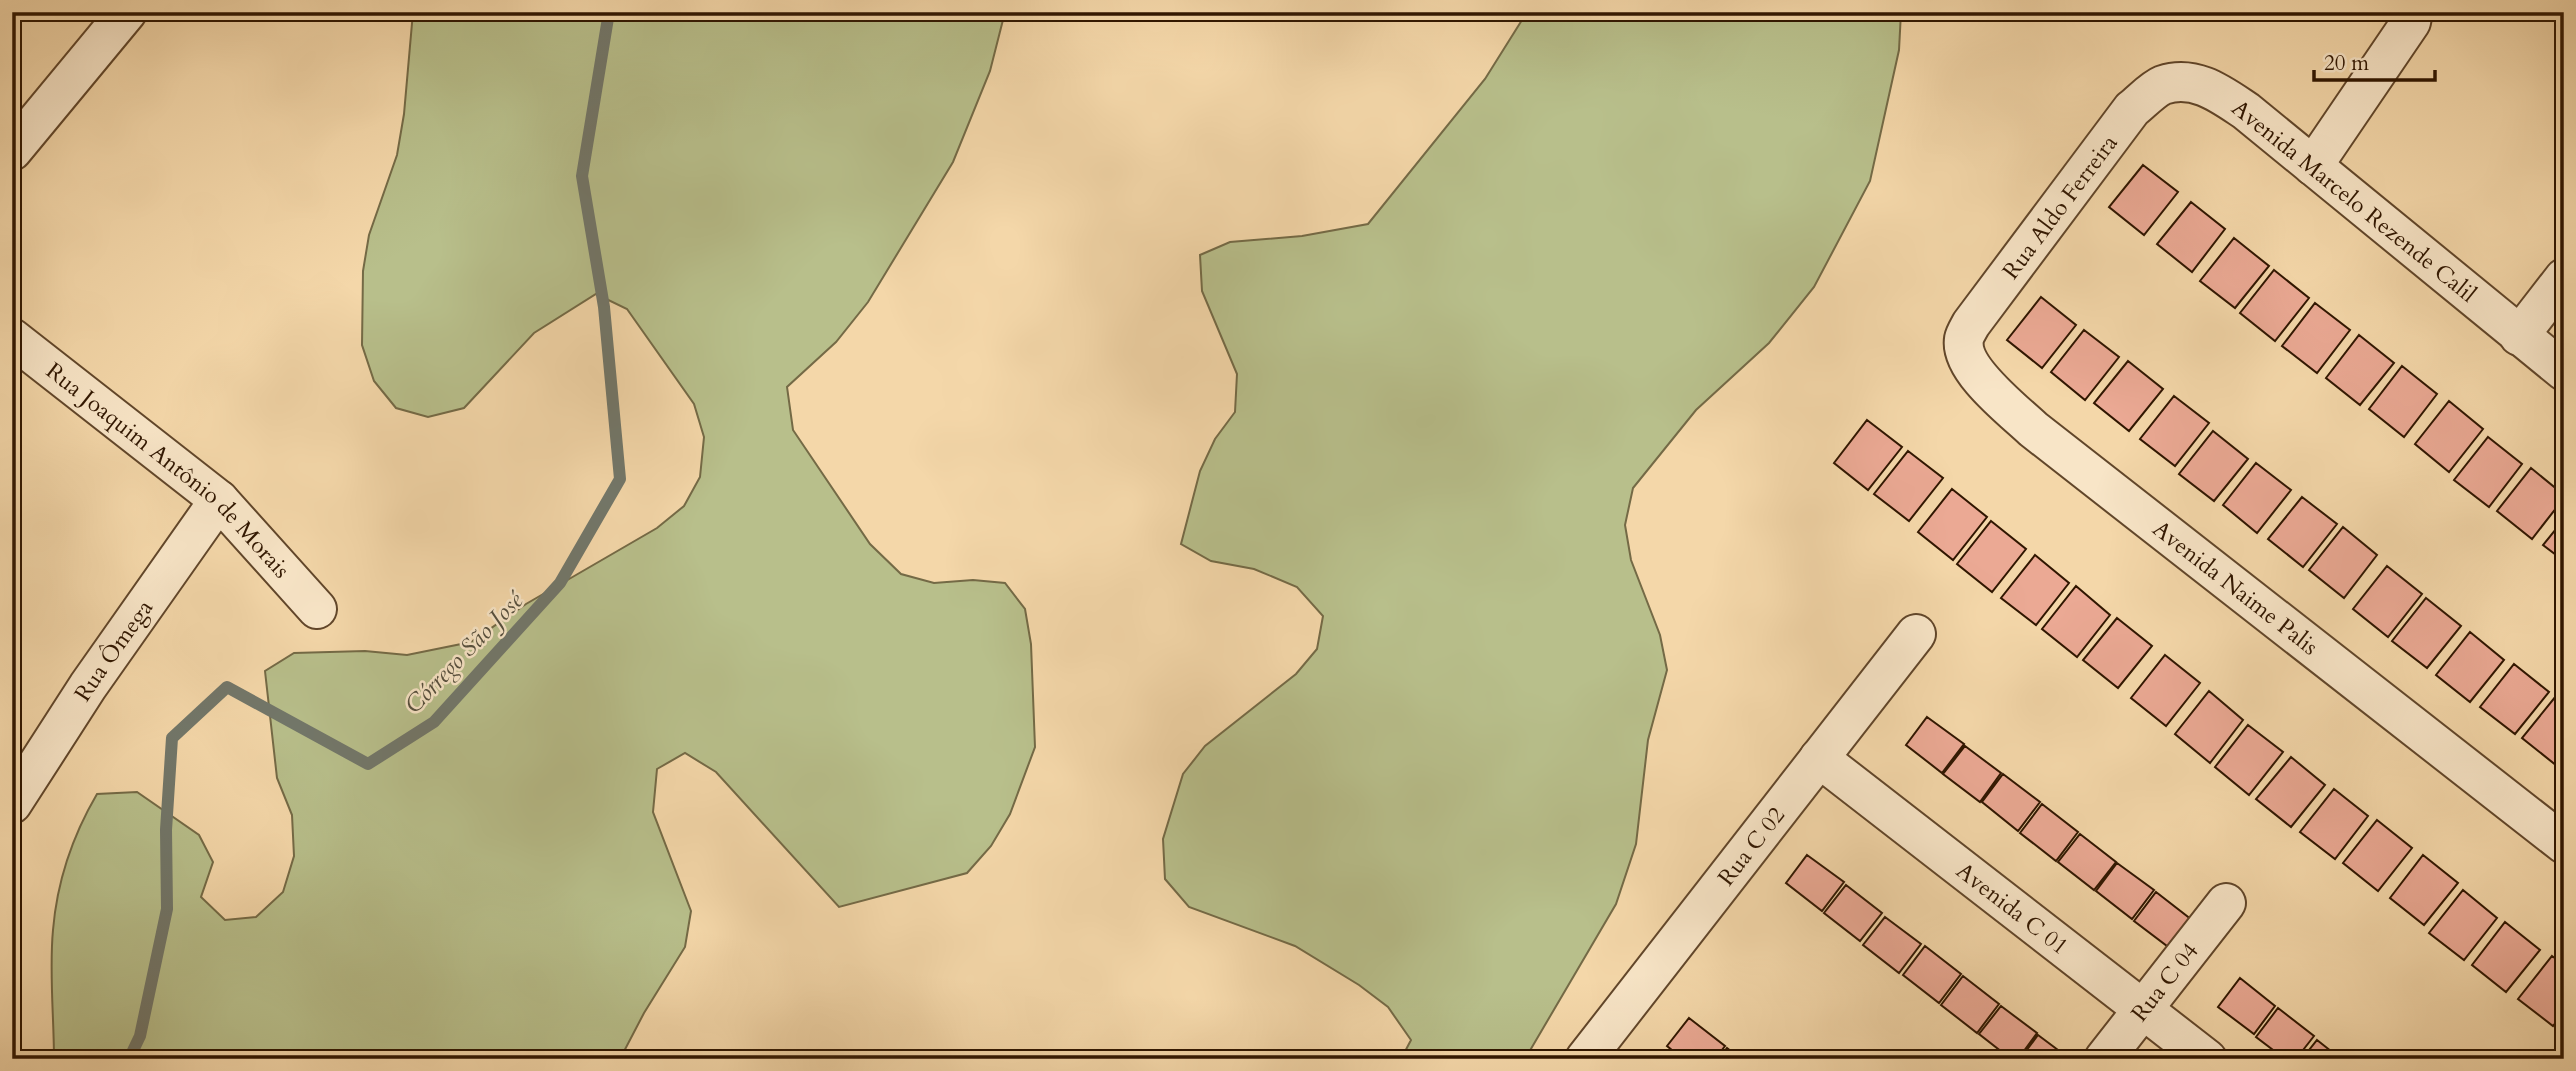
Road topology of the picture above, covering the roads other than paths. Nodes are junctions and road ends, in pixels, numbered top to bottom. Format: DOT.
graph roads {
  1 [pos="127,12"];
  2 [pos="2413,12"];
  3 [pos="2132,109"];
  4 [pos="12,151"];
  5 [pos="2313,166"];
  6 [pos="2564,278"];
  7 [pos="1987,304"];
  8 [pos="2519,336"];
  9 [pos="12,338"];
  10 [pos="2564,371"];
  11 [pos="219,500"];
  12 [pos="317,609"];
  13 [pos="1916,634"];
  14 [pos="1819,758"];
  15 [pos="12,804"];
  16 [pos="2564,845"];
  17 [pos="2225,903"];
  18 [pos="2143,1008"];
  19 [pos="1587,1058"];
  20 [pos="2104,1059"];
  21 [pos="2207,1059"];
  1 -- 4 [label="street"];
  2 -- 5 [label="street"];
  3 -- 5 [label="street, Avenida Marcelo Rezende Calil"];
  3 -- 7 [label="street, Rua Aldo Ferreira"];
  5 -- 8 [label="street, Avenida Marcelo Rezende Calil"];
  6 -- 8 [label="street"];
  7 -- 16 [label="street, Avenida Naime Palis"];
  8 -- 10 [label="street, Avenida Marcelo Rezende Calil"];
  9 -- 11 [label="street, Rua Joaquim Antônio de Morais"];
  11 -- 12 [label="street, Rua Joaquim Antônio de Morais"];
  11 -- 15 [label="street, Rua Ômega"];
  13 -- 14 [label="street, Rua C 02"];
  14 -- 18 [label="street, Avenida C 01"];
  14 -- 19 [label="street, Rua C 02"];
  17 -- 18 [label="street, Rua C 04"];
  18 -- 20 [label="street, Rua C 04"];
  18 -- 21 [label="street, Avenida C 01"];
}
